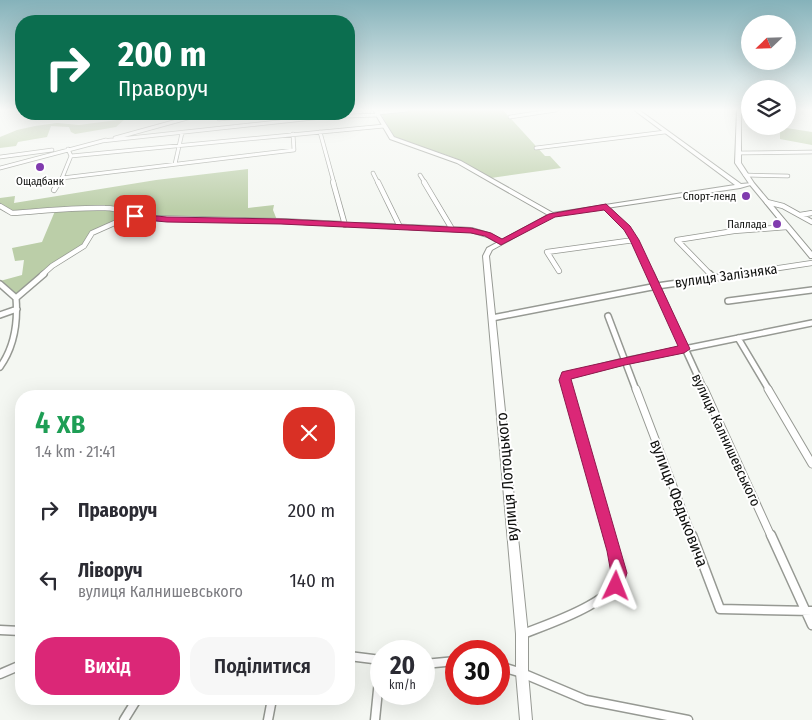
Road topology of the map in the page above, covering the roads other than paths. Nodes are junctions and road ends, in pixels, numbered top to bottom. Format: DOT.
graph roads {
  1 [pos="91,144"];
  2 [pos="195,144"];
  3 [pos="294,144"];
  4 [pos="323,144"];
  5 [pos="408,144"];
  6 [pos="569,144"];
  7 [pos="681,144"];
  8 [pos="738,144"];
  9 [pos="181,145"];
  10 [pos="80,146"];
  11 [pos="536,148"];
  12 [pos="68,149"];
  13 [pos="54,151"];
  14 [pos="738,153"];
  15 [pos="812,154"];
  16 [pos="71,156"];
  17 [pos="0,157"];
  18 [pos="175,164"];
  19 [pos="0,168"];
  20 [pos="373,173"];
  21 [pos="746,175"];
  22 [pos="420,176"];
  23 [pos="788,176"];
  24 [pos="62,178"];
  25 [pos="752,184"];
  26 [pos="740,186"];
  27 [pos="54,190"];
  28 [pos="766,202"];
  29 [pos="0,206"];
  30 [pos="606,207"];
  31 [pos="812,213"];
  32 [pos="130,214"];
  33 [pos="552,215"];
  34 [pos="800,215"];
  35 [pos="812,222"];
  36 [pos="345,225"];
  37 [pos="400,227"];
  38 [pos="787,227"];
  39 [pos="452,229"];
  40 [pos="634,240"];
  41 [pos="501,242"];
  42 [pos="812,256"];
  43 [pos="812,263"];
  44 [pos="559,271"];
  45 [pos="714,278"];
  46 [pos="0,284"];
  47 [pos="657,286"];
  48 [pos="812,290"];
  49 [pos="16,298"];
  50 [pos="728,301"];
  51 [pos="16,309"];
  52 [pos="0,314"];
  53 [pos="608,316"];
  54 [pos="492,318"];
  55 [pos="812,323"];
  56 [pos="738,338"];
  57 [pos="684,349"];
  58 [pos="625,361"];
  59 [pos="0,367"];
  60 [pos="812,464"];
  61 [pos="809,611"];
  62 [pos="812,625"];
  63 [pos="0,630"];
  64 [pos="15,631"];
  65 [pos="522,634"];
  66 [pos="355,657"];
  67 [pos="370,659"];
  68 [pos="15,667"];
  69 [pos="510,669"];
  70 [pos="522,673"];
  71 [pos="0,674"];
  72 [pos="133,705"];
  73 [pos="271,705"];
  74 [pos="376,705"];
  75 [pos="681,719"];
  76 [pos="124,720"];
  77 [pos="268,720"];
  78 [pos="374,720"];
  79 [pos="526,720"];
  1 -- 10 [label="street"];
  2 -- 9 [label="street"];
  3 -- 18 [label="street"];
  4 -- 36 [label="street"];
  5 -- 33 [label="street"];
  6 -- 11 [label="street"];
  7 -- 26 [label="street"];
  8 -- 14 [label="main road"];
  9 -- 16 [label="street"];
  9 -- 18 [label="street"];
  10 -- 12 [label="street"];
  10 -- 13 [label="street"];
  12 -- 13 [label="street"];
  12 -- 16 [label="street"];
  13 -- 17 [label="street"];
  13 -- 19 [label="street"];
  14 -- 15 [label="street"];
  14 -- 21 [label="main road"];
  16 -- 24 [label="street"];
  18 -- 24 [label="street"];
  20 -- 37 [label="street"];
  21 -- 23 [label="street"];
  21 -- 25 [label="main road"];
  22 -- 39 [label="street"];
  24 -- 27 [label="street"];
  25 -- 26 [label="street"];
  25 -- 28 [label="main road"];
  26 -- 30 [label="street"];
  28 -- 34 [label="street"];
  28 -- 38 [label="main road"];
  29 -- 32 [label="street"];
  30 -- 33 [label="street"];
  30 -- 40 [label="street, вулиця Калнишевського"];
  31 -- 34 [label="street"];
  32 -- 36 [label="street"];
  32 -- 49 [label="street"];
  33 -- 41 [label="street"];
  34 -- 35 [label="street"];
  36 -- 37 [label="street"];
  37 -- 39 [label="street"];
  38 -- 42 [label="main road"];
  38 -- 45 [label="street"];
  39 -- 41 [label="street"];
  40 -- 44 [label="street"];
  40 -- 47 [label="street, вулиця Калнишевського"];
  41 -- 54 [label="street, вулиця Лотоцького"];
  43 -- 45 [label="street, вулиця Залізняка"];
  45 -- 47 [label="street, вулиця Залізняка"];
  46 -- 49 [label="street"];
  47 -- 54 [label="street, вулиця Залізняка"];
  47 -- 57 [label="street, вулиця Калнишевського"];
  48 -- 50 [label="street"];
  49 -- 51 [label="street"];
  51 -- 52 [label="street"];
  51 -- 59 [label="street"];
  53 -- 58 [label="street, вулиця Федьковича"];
  54 -- 65 [label="street, вулиця Лотоцького"];
  55 -- 56 [label="street"];
  56 -- 57 [label="street"];
  56 -- 60 [label="street"];
  57 -- 58 [label="street"];
  57 -- 61 [label="street, вулиця Калнишевського"];
  58 -- 61 [label="street, вулиця Федьковича"];
  58 -- 65 [label="street"];
  61 -- 62 [label="street, вулиця Калнишевського"];
  63 -- 64 [label="street"];
  65 -- 70 [label="street, вулиця Лотоцького"];
  66 -- 67 [label="street"];
  68 -- 71 [label="street"];
  69 -- 70 [label="street"];
  70 -- 75 [label="street"];
  70 -- 79 [label="street, вулиця Лотоцького"];
  72 -- 76 [label="street"];
  73 -- 77 [label="street"];
  74 -- 78 [label="street"];
}
